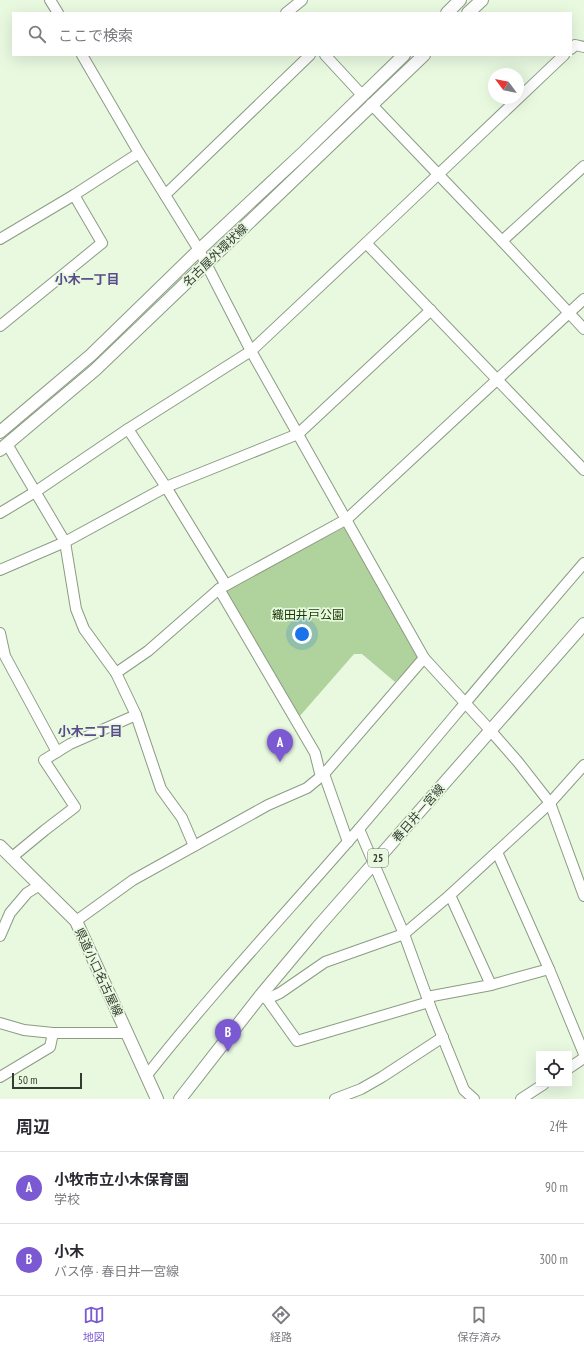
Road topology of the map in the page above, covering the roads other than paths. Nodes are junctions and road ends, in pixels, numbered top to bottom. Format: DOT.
graph roads {
  1 [pos="50,0"];
  2 [pos="302,0"];
  3 [pos="460,0"];
  4 [pos="482,0"];
  5 [pos="57,12"];
  6 [pos="287,12"];
  7 [pos="448,12"];
  8 [pos="469,12"];
  9 [pos="584,47"];
  10 [pos="572,48"];
  11 [pos="83,56"];
  12 [pos="309,56"];
  13 [pos="326,56"];
  14 [pos="403,56"];
  15 [pos="423,56"];
  16 [pos="563,56"];
  17 [pos="362,95"];
  18 [pos="371,104"];
  19 [pos="139,152"];
  20 [pos="584,166"];
  21 [pos="437,175"];
  22 [pos="74,195"];
  23 [pos="165,195"];
  24 [pos="0,239"];
  25 [pos="502,241"];
  26 [pos="366,243"];
  27 [pos="199,250"];
  28 [pos="206,264"];
  29 [pos="584,299"];
  30 [pos="431,310"];
  31 [pos="569,314"];
  32 [pos="0,326"];
  33 [pos="584,329"];
  34 [pos="251,351"];
  35 [pos="498,379"];
  36 [pos="128,429"];
  37 [pos="0,432"];
  38 [pos="298,434"];
  39 [pos="4,447"];
  40 [pos="584,470"];
  41 [pos="166,487"];
  42 [pos="35,492"];
  43 [pos="0,513"];
  44 [pos="347,519"];
  45 [pos="65,542"];
  46 [pos="584,563"];
  47 [pos="0,570"];
  48 [pos="222,587"];
  49 [pos="584,624"];
  50 [pos="0,633"];
  51 [pos="424,658"];
  52 [pos="116,673"];
  53 [pos="465,703"];
  54 [pos="136,715"];
  55 [pos="490,730"];
  56 [pos="57,752"];
  57 [pos="584,765"];
  58 [pos="323,776"];
  59 [pos="550,803"];
  60 [pos="359,829"];
  61 [pos="348,842"];
  62 [pos="0,846"];
  63 [pos="194,846"];
  64 [pos="497,852"];
  65 [pos="11,858"];
  66 [pos="373,864"];
  67 [pos="581,876"];
  68 [pos="40,885"];
  69 [pos="450,894"];
  70 [pos="584,896"];
  71 [pos="76,922"];
  72 [pos="404,934"];
  73 [pos="0,936"];
  74 [pos="549,969"];
  75 [pos="491,985"];
  76 [pos="264,997"];
  77 [pos="428,1000"];
  78 [pos="0,1023"];
  79 [pos="53,1033"];
  80 [pos="127,1033"];
  81 [pos="443,1037"];
  82 [pos="584,1054"];
  83 [pos="584,1058"];
  84 [pos="572,1066"];
  85 [pos="147,1075"];
  86 [pos="0,1077"];
  87 [pos="539,1087"];
  88 [pos="153,1098"];
  89 [pos="180,1099"];
  90 [pos="335,1099"];
  91 [pos="474,1099"];
  92 [pos="521,1099"];
  1 -- 5 [label="street"];
  2 -- 6 [label="street"];
  3 -- 7 [label="main road"];
  4 -- 8 [label="main road"];
  9 -- 10 [label="street"];
  11 -- 19 [label="street"];
  12 -- 23 [label="street"];
  13 -- 17 [label="street"];
  14 -- 17 [label="main road, 名古屋外環状線"];
  15 -- 18 [label="main road, 名古屋外環状線"];
  16 -- 21 [label="street"];
  17 -- 27 [label="main road, 名古屋外環状線"];
  18 -- 21 [label="street"];
  18 -- 28 [label="main road, 名古屋外環状線"];
  19 -- 22 [label="street"];
  19 -- 23 [label="street"];
  20 -- 25 [label="street"];
  21 -- 25 [label="street"];
  21 -- 26 [label="street"];
  22 -- 24 [label="street"];
  22 -- 32 [label="street"];
  23 -- 27 [label="street"];
  25 -- 31 [label="street"];
  26 -- 30 [label="street"];
  26 -- 34 [label="street"];
  27 -- 28 [label="street"];
  27 -- 37 [label="main road, 名古屋外環状線"];
  28 -- 34 [label="street"];
  28 -- 39 [label="main road, 名古屋外環状線"];
  29 -- 31 [label="street"];
  30 -- 35 [label="street"];
  30 -- 38 [label="street"];
  31 -- 33 [label="street"];
  31 -- 35 [label="street"];
  34 -- 36 [label="street"];
  34 -- 38 [label="street"];
  35 -- 40 [label="street"];
  35 -- 44 [label="street"];
  36 -- 41 [label="street"];
  36 -- 42 [label="street"];
  38 -- 41 [label="street"];
  38 -- 44 [label="street"];
  39 -- 42 [label="street"];
  41 -- 45 [label="street"];
  41 -- 48 [label="street"];
  42 -- 43 [label="street"];
  42 -- 45 [label="street"];
  44 -- 48 [label="street"];
  44 -- 51 [label="street"];
  45 -- 47 [label="street"];
  45 -- 52 [label="street"];
  46 -- 53 [label="street"];
  48 -- 52 [label="street"];
  48 -- 58 [label="street"];
  49 -- 55 [label="main road, 春日井一宮線 / 25"];
  50 -- 56 [label="street"];
  51 -- 53 [label="street"];
  51 -- 58 [label="street"];
  52 -- 54 [label="street"];
  53 -- 55 [label="street"];
  53 -- 60 [label="street"];
  54 -- 56 [label="street"];
  54 -- 63 [label="street"];
  55 -- 59 [label="street"];
  55 -- 66 [label="main road, 春日井一宮線 / 25"];
  56 -- 65 [label="street"];
  57 -- 59 [label="street"];
  58 -- 61 [label="street"];
  58 -- 63 [label="street"];
  59 -- 64 [label="street"];
  59 -- 67 [label="street"];
  60 -- 61 [label="street"];
  60 -- 66 [label="street"];
  61 -- 85 [label="street"];
  62 -- 65 [label="main road, 県道小口名古屋線"];
  63 -- 71 [label="street"];
  64 -- 69 [label="street"];
  64 -- 74 [label="street"];
  65 -- 68 [label="main road, 県道小口名古屋線"];
  66 -- 72 [label="street"];
  66 -- 76 [label="main road, 春日井一宮線 / 25"];
  67 -- 70 [label="street"];
  68 -- 71 [label="main road, 県道小口名古屋線"];
  68 -- 73 [label="street"];
  69 -- 72 [label="street"];
  69 -- 75 [label="street"];
  71 -- 80 [label="main road, 県道小口名古屋線"];
  72 -- 76 [label="street"];
  72 -- 77 [label="street"];
  74 -- 75 [label="street"];
  74 -- 82 [label="street"];
  75 -- 77 [label="street"];
  76 -- 77 [label="street"];
  76 -- 89 [label="main road, 春日井一宮線 / 25"];
  77 -- 81 [label="street"];
  78 -- 79 [label="street"];
  79 -- 80 [label="street"];
  79 -- 86 [label="street"];
  80 -- 85 [label="main road, 県道小口名古屋線"];
  81 -- 90 [label="street"];
  81 -- 91 [label="street"];
  83 -- 84 [label="street"];
  85 -- 88 [label="main road, 県道小口名古屋線"];
  87 -- 92 [label="street"];
}
